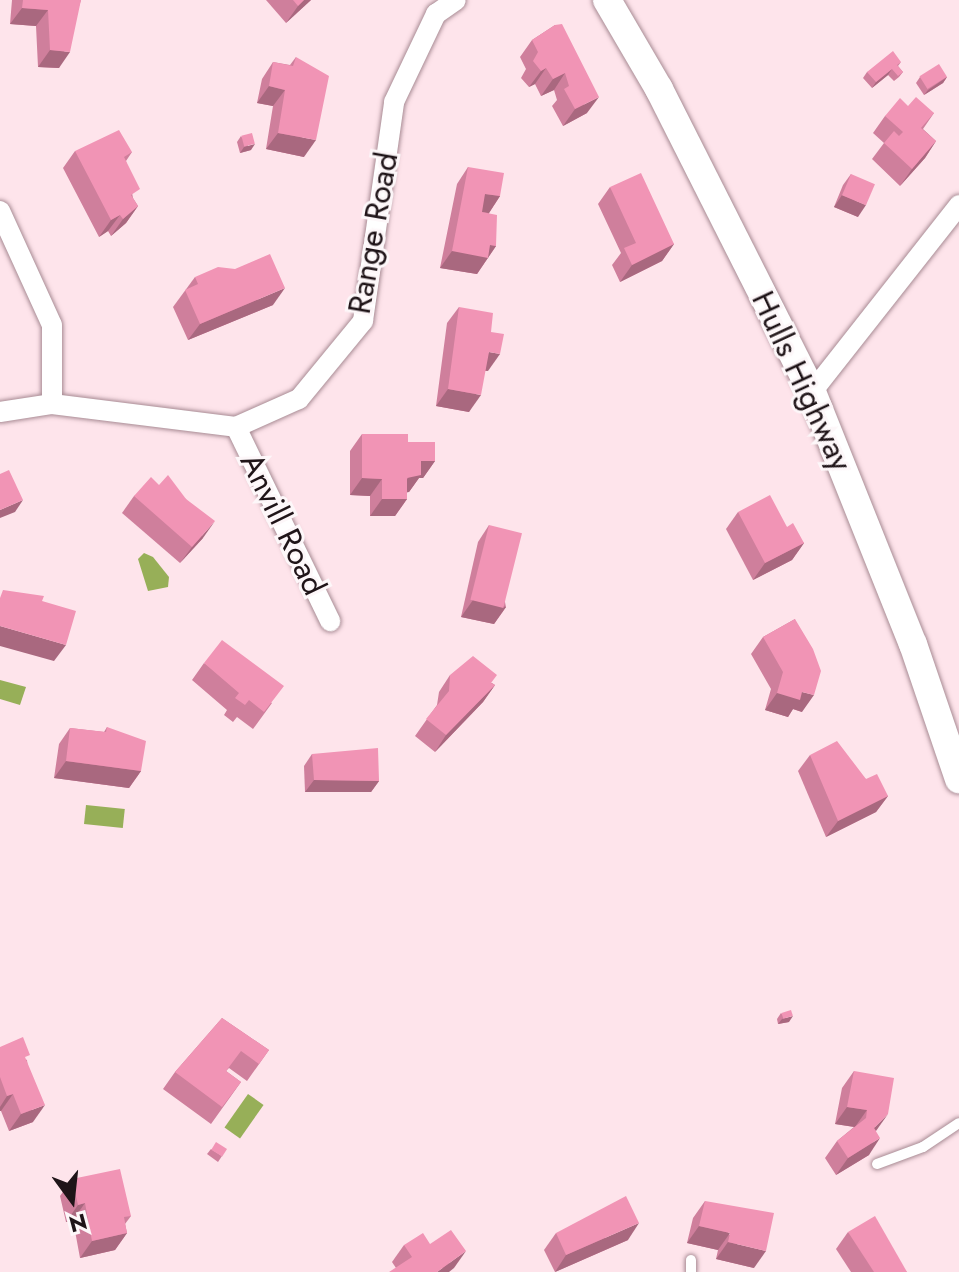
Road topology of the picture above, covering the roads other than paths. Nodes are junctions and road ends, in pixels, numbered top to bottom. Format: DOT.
graph roads {
  1 [pos="456,0"];
  2 [pos="607,0"];
  3 [pos="431,7"];
  4 [pos="959,205"];
  5 [pos="0,211"];
  6 [pos="812,392"];
  7 [pos="52,404"];
  8 [pos="0,412"];
  9 [pos="236,427"];
  10 [pos="330,621"];
  11 [pos="959,779"];
  12 [pos="959,1123"];
  13 [pos="877,1164"];
  14 [pos="691,1260"];
  15 [pos="691,1272"];
  1 -- 3 [label="street, Range Road"];
  2 -- 6 [label="street, Hulls Highway"];
  3 -- 9 [label="street, Range Road"];
  4 -- 6 [label="street"];
  5 -- 7 [label="street"];
  6 -- 11 [label="street, Hulls Highway"];
  7 -- 8 [label="street"];
  7 -- 9 [label="street"];
  9 -- 10 [label="street, Anvill Road"];
  12 -- 13 [label="lane"];
  14 -- 15 [label="lane"];
}
